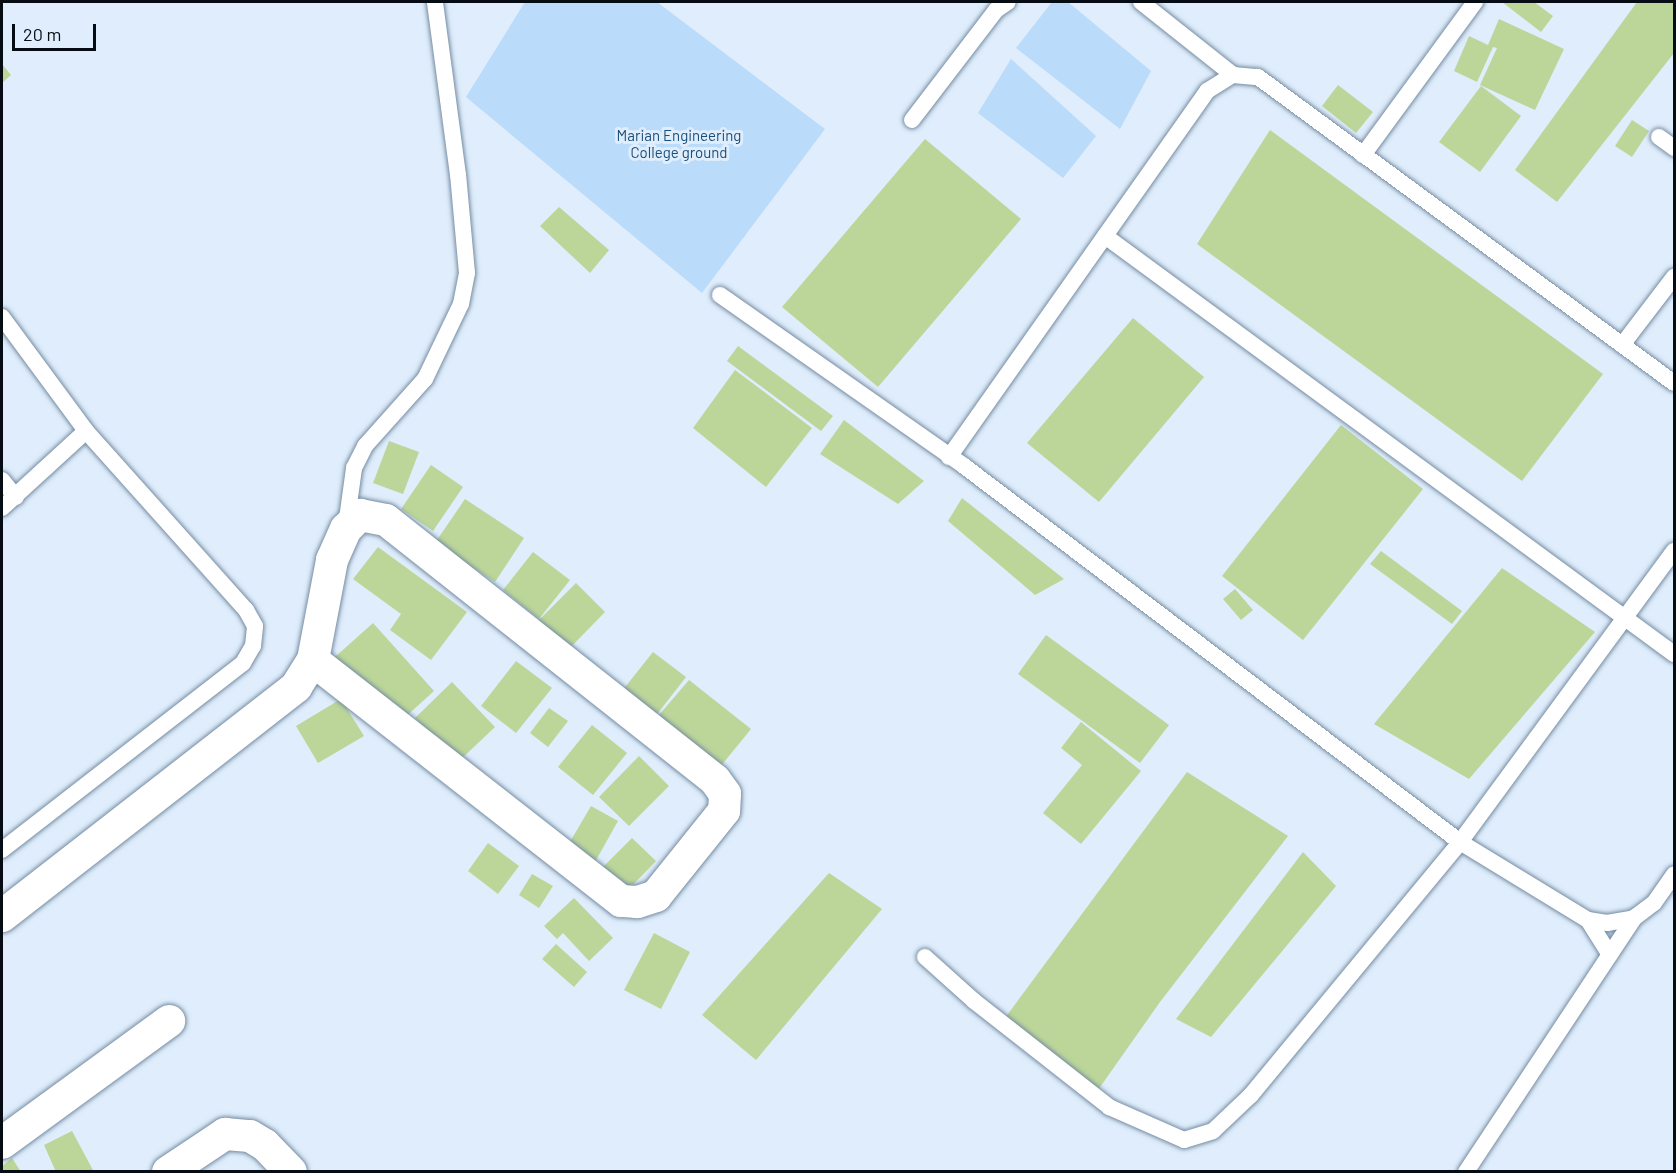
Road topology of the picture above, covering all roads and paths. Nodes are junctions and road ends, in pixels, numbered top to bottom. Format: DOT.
graph roads {
  1 [pos="435,2"];
  2 [pos="1008,2"];
  3 [pos="1141,2"];
  4 [pos="1474,2"];
  5 [pos="1233,75"];
  6 [pos="912,120"];
  7 [pos="1659,137"];
  8 [pos="1674,148"];
  9 [pos="1363,155"];
  10 [pos="1105,236"];
  11 [pos="1674,277"];
  12 [pos="720,295"];
  13 [pos="2,317"];
  14 [pos="1622,345"];
  15 [pos="1674,383"];
  16 [pos="86,431"];
  17 [pos="949,457"];
  18 [pos="2,480"];
  19 [pos="16,497"];
  20 [pos="2,508"];
  21 [pos="346,530"];
  22 [pos="1674,551"];
  23 [pos="1625,619"];
  24 [pos="1674,654"];
  25 [pos="313,660"];
  26 [pos="1460,842"];
  27 [pos="2,850"];
  28 [pos="1674,874"];
  29 [pos="2,915"];
  30 [pos="1634,918"];
  31 [pos="1588,920"];
  32 [pos="1610,955"];
  33 [pos="925,957"];
  34 [pos="169,1021"];
  35 [pos="2,1143"];
  36 [pos="168,1172"];
  37 [pos="291,1172"];
  38 [pos="1466,1172"];
  1 -- 21 [label="lane"];
  2 -- 6 [label="lane"];
  3 -- 5 [label="lane"];
  4 -- 9 [label="lane"];
  5 -- 9 [label="lane"];
  5 -- 10 [label="lane"];
  7 -- 8 [label="lane"];
  9 -- 14 [label="lane"];
  10 -- 17 [label="lane"];
  10 -- 23 [label="lane"];
  11 -- 14 [label="lane"];
  12 -- 17 [label="lane"];
  13 -- 16 [label="lane"];
  14 -- 15 [label="lane"];
  16 -- 19 [label="lane"];
  16 -- 27 [label="lane"];
  17 -- 26 [label="lane"];
  18 -- 19 [label="lane"];
  19 -- 20 [label="lane"];
  21 -- 25 [label="street"];
  21 -- 25 [label="street"];
  22 -- 23 [label="lane"];
  23 -- 24 [label="lane"];
  23 -- 26 [label="lane"];
  25 -- 29 [label="street"];
  26 -- 31 [label="lane"];
  26 -- 33 [label="lane"];
  28 -- 30 [label="lane"];
  30 -- 31 [label="lane"];
  30 -- 32 [label="lane"];
  31 -- 32 [label="lane"];
  32 -- 38 [label="lane"];
  34 -- 35 [label="street"];
  36 -- 37 [label="street"];
}
